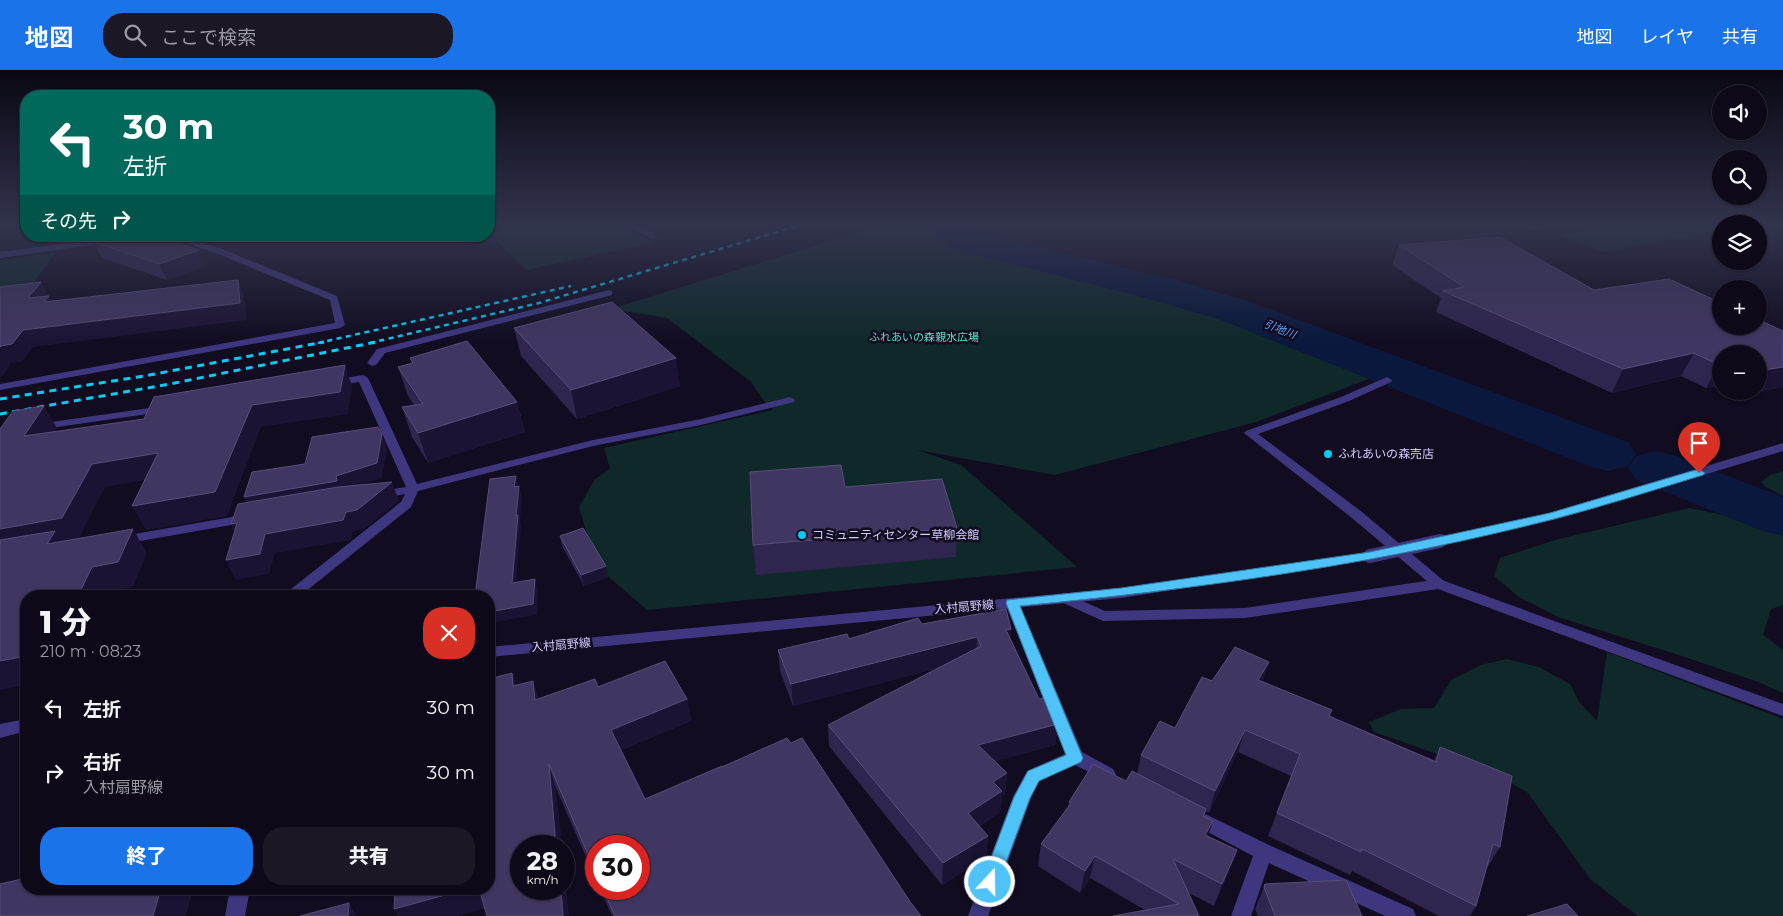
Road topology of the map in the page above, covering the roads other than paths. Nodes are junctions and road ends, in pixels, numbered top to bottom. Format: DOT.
graph roads {
  1 [pos="252,264"];
  2 [pos="609,293"];
  3 [pos="372,363"];
  4 [pos="1387,380"];
  5 [pos="324,384"];
  6 [pos="0,387"];
  7 [pos="790,400"];
  8 [pos="179,406"];
  9 [pos="28,428"];
  10 [pos="1783,446"];
  11 [pos="412,489"];
  12 [pos="363,498"];
  13 [pos="265,515"];
  14 [pos="108,542"];
  15 [pos="1439,584"];
  16 [pos="299,590"];
  17 [pos="1064,598"];
  18 [pos="1012,603"];
  19 [pos="495,651"];
  20 [pos="1783,710"];
  21 [pos="20,726"];
  22 [pos="0,731"];
  23 [pos="1075,758"];
  24 [pos="1126,783"];
  25 [pos="1185,812"];
  26 [pos="1264,852"];
  27 [pos="239,895"];
  28 [pos="235,916"];
  29 [pos="978,916"];
  30 [pos="1241,916"];
  31 [pos="1406,916"];
  1 -- 6 [label="street"];
  2 -- 3 [label="street"];
  4 -- 15 [label="street"];
  5 -- 11 [label="street"];
  7 -- 11 [label="street"];
  8 -- 9 [label="street"];
  10 -- 17 [label="street, 入村扇野線, bridge"];
  11 -- 12 [label="street"];
  11 -- 16 [label="street"];
  13 -- 14 [label="street"];
  15 -- 17 [label="street"];
  15 -- 20 [label="street"];
  17 -- 18 [label="street, 入村扇野線"];
  18 -- 19 [label="street, 入村扇野線"];
  18 -- 23 [label="street"];
  21 -- 22 [label="street"];
  23 -- 24 [label="street"];
  23 -- 29 [label="street"];
  25 -- 26 [label="street"];
  26 -- 30 [label="street"];
  26 -- 31 [label="street"];
  27 -- 28 [label="street"];
}
